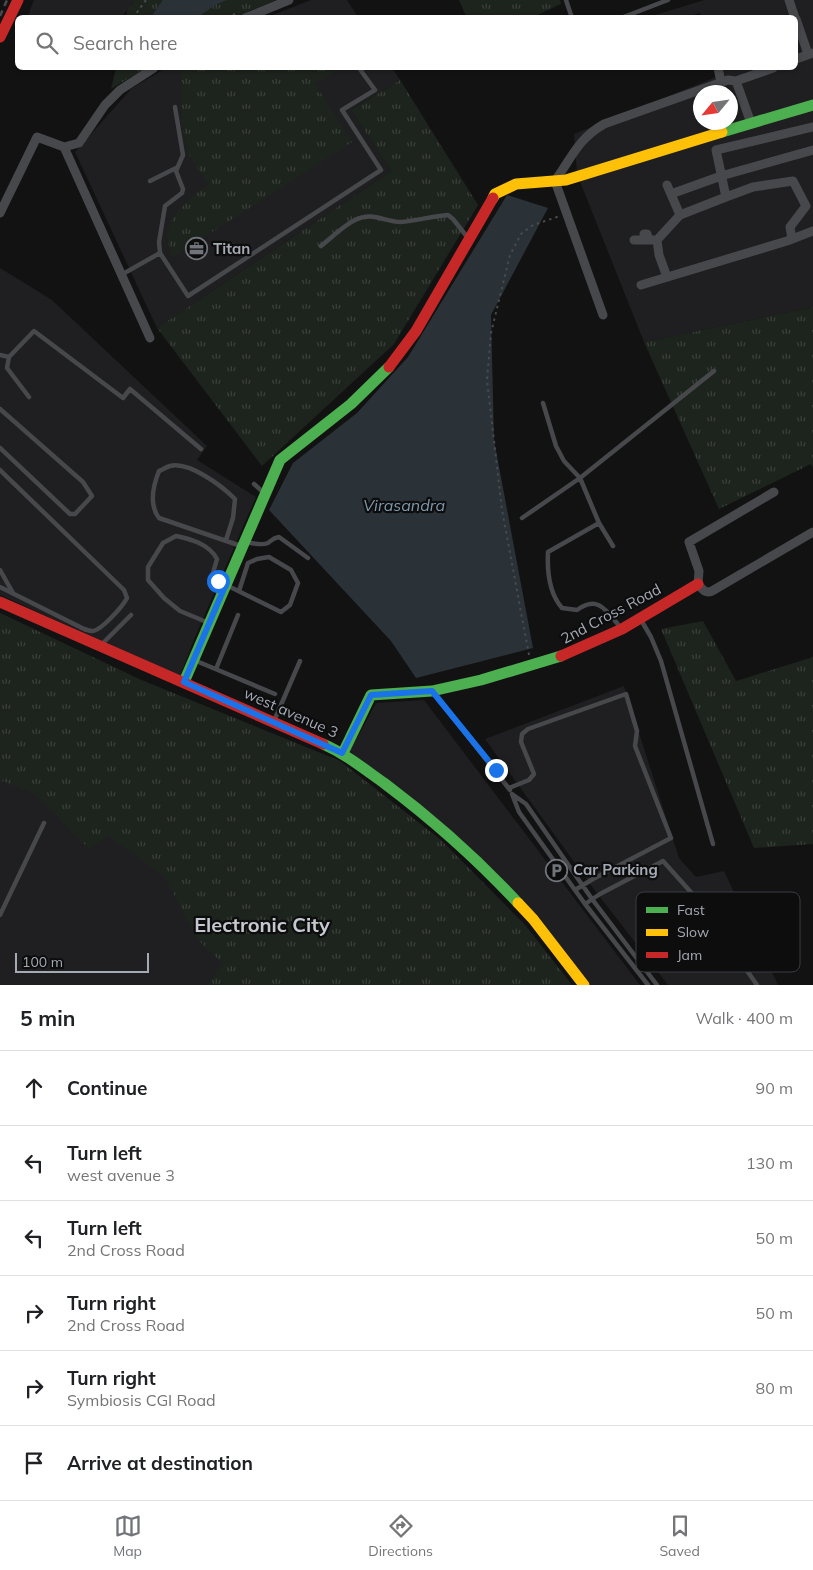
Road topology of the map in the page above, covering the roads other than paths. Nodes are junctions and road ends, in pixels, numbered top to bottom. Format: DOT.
graph roads {
  1 [pos="18,0"];
  2 [pos="289,0"];
  3 [pos="566,0"];
  4 [pos="668,0"];
  5 [pos="788,0"];
  6 [pos="662,1"];
  7 [pos="253,15"];
  8 [pos="571,15"];
  9 [pos="628,15"];
  10 [pos="794,15"];
  11 [pos="798,25"];
  12 [pos="0,37"];
  13 [pos="810,53"];
  14 [pos="798,58"];
  15 [pos="151,70"];
  16 [pos="360,70"];
  17 [pos="718,70"];
  18 [pos="767,70"];
  19 [pos="736,81"];
  20 [pos="721,82"];
  21 [pos="813,105"];
  22 [pos="175,106"];
  23 [pos="751,123"];
  24 [pos="813,127"];
  25 [pos="64,147"];
  26 [pos="813,150"];
  27 [pos="176,168"];
  28 [pos="721,176"];
  29 [pos="150,181"];
  30 [pos="555,182"];
  31 [pos="726,197"];
  32 [pos="0,213"];
  33 [pos="680,215"];
  34 [pos="813,231"];
  35 [pos="792,239"];
  36 [pos="468,240"];
  37 [pos="634,240"];
  38 [pos="657,240"];
  39 [pos="321,246"];
  40 [pos="160,253"];
  41 [pos="121,275"];
  42 [pos="667,277"];
  43 [pos="641,285"];
  44 [pos="603,315"];
  45 [pos="150,338"];
  46 [pos="0,355"];
  47 [pos="8,357"];
  48 [pos="714,371"];
  49 [pos="29,397"];
  50 [pos="543,403"];
  51 [pos="0,409"];
  52 [pos="0,448"];
  53 [pos="201,449"];
  54 [pos="0,470"];
  55 [pos="580,478"];
  56 [pos="254,484"];
  57 [pos="774,492"];
  58 [pos="265,494"];
  59 [pos="522,518"];
  60 [pos="599,523"];
  61 [pos="813,532"];
  62 [pos="226,540"];
  63 [pos="244,544"];
  64 [pos="613,546"];
  65 [pos="308,558"];
  66 [pos="0,570"];
  67 [pos="226,584"];
  68 [pos="698,584"];
  69 [pos="0,587"];
  70 [pos="239,591"];
  71 [pos="14,594"];
  72 [pos="27,601"];
  73 [pos="0,602"];
  74 [pos="21,612"];
  75 [pos="131,615"];
  76 [pos="238,615"];
  77 [pos="640,618"];
  78 [pos="209,623"];
  79 [pos="622,629"];
  80 [pos="100,646"];
  81 [pos="193,660"];
  82 [pos="300,661"];
  83 [pos="216,669"];
  84 [pos="184,682"];
  85 [pos="432,691"];
  86 [pos="275,694"];
  87 [pos="273,722"];
  88 [pos="342,753"];
  89 [pos="509,788"];
  90 [pos="512,794"];
  91 [pos="44,823"];
  92 [pos="713,844"];
  93 [pos="582,885"];
  94 [pos="575,890"];
  95 [pos="691,892"];
  96 [pos="592,899"];
  97 [pos="585,904"];
  98 [pos="0,915"];
  99 [pos="636,957"];
  100 [pos="636,970"];
  101 [pos="638,972"];
  102 [pos="647,972"];
  103 [pos="747,972"];
  104 [pos="584,985"];
  105 [pos="648,985"];
  106 [pos="657,985"];
  107 [pos="756,985"];
  1 -- 12 [label="street"];
  2 -- 7 [label="street"];
  3 -- 8 [label="lane"];
  4 -- 6 [label="lane"];
  5 -- 10 [label="street"];
  6 -- 9 [label="lane"];
  11 -- 13 [label="street"];
  13 -- 14 [label="street"];
  15 -- 25 [label="street"];
  16 -- 40 [label="lane"];
  17 -- 20 [label="street"];
  18 -- 19 [label="street"];
  19 -- 20 [label="street"];
  19 -- 23 [label="street"];
  20 -- 30 [label="street"];
  21 -- 23 [label="street"];
  22 -- 27 [label="lane"];
  23 -- 30 [label="street"];
  24 -- 28 [label="street"];
  25 -- 32 [label="street"];
  25 -- 41 [label="street"];
  26 -- 28 [label="street"];
  27 -- 29 [label="lane"];
  27 -- 40 [label="lane"];
  28 -- 31 [label="street"];
  28 -- 33 [label="street"];
  30 -- 36 [label="street"];
  30 -- 44 [label="street"];
  31 -- 33 [label="street"];
  31 -- 35 [label="street"];
  33 -- 38 [label="street"];
  34 -- 35 [label="street"];
  35 -- 42 [label="street"];
  36 -- 39 [label="lane"];
  36 -- 58 [label="street"];
  37 -- 38 [label="street"];
  38 -- 42 [label="street"];
  40 -- 41 [label="lane"];
  41 -- 45 [label="street"];
  42 -- 43 [label="street"];
  46 -- 47 [label="lane"];
  47 -- 49 [label="lane"];
  47 -- 53 [label="lane"];
  48 -- 55 [label="lane"];
  50 -- 55 [label="lane"];
  51 -- 52 [label="lane"];
  54 -- 72 [label="lane"];
  55 -- 59 [label="lane"];
  55 -- 60 [label="lane"];
  56 -- 58 [label="lane"];
  57 -- 68 [label="street"];
  58 -- 63 [label="street"];
  60 -- 64 [label="lane"];
  60 -- 79 [label="lane"];
  61 -- 68 [label="street"];
  62 -- 62 [label="lane"];
  62 -- 63 [label="lane"];
  63 -- 65 [label="lane"];
  63 -- 67 [label="street"];
  66 -- 71 [label="lane"];
  67 -- 70 [label="lane"];
  67 -- 78 [label="street"];
  67 -- 78 [label="lane"];
  68 -- 77 [label="street, 2nd Cross Road"];
  69 -- 71 [label="lane"];
  70 -- 70 [label="lane"];
  71 -- 72 [label="lane"];
  72 -- 74 [label="lane"];
  73 -- 74 [label="street, west avenue 3"];
  74 -- 80 [label="street, west avenue 3"];
  75 -- 80 [label="lane"];
  76 -- 83 [label="lane"];
  77 -- 79 [label="street, 2nd Cross Road"];
  77 -- 92 [label="lane"];
  78 -- 81 [label="street"];
  79 -- 85 [label="street, 2nd Cross Road"];
  80 -- 84 [label="street, west avenue 3"];
  81 -- 83 [label="lane"];
  81 -- 84 [label="street"];
  82 -- 87 [label="lane"];
  83 -- 86 [label="lane"];
  84 -- 87 [label="street, west avenue 3"];
  85 -- 88 [label="street, 2nd Cross Road"];
  85 -- 89 [label="lane"];
  87 -- 88 [label="street, west avenue 3"];
  88 -- 104 [label="street, west avenue 3"];
  89 -- 90 [label="lane"];
  89 -- 93 [label="lane"];
  90 -- 93 [label="lane"];
  90 -- 94 [label="lane"];
  91 -- 98 [label="lane"];
  93 -- 94 [label="lane"];
  93 -- 96 [label="lane"];
  94 -- 97 [label="lane"];
  95 -- 96 [label="lane"];
  96 -- 97 [label="lane"];
  96 -- 99 [label="lane"];
  97 -- 100 [label="lane"];
  101 -- 105 [label="lane"];
  102 -- 106 [label="lane"];
  103 -- 107 [label="lane"];
}
